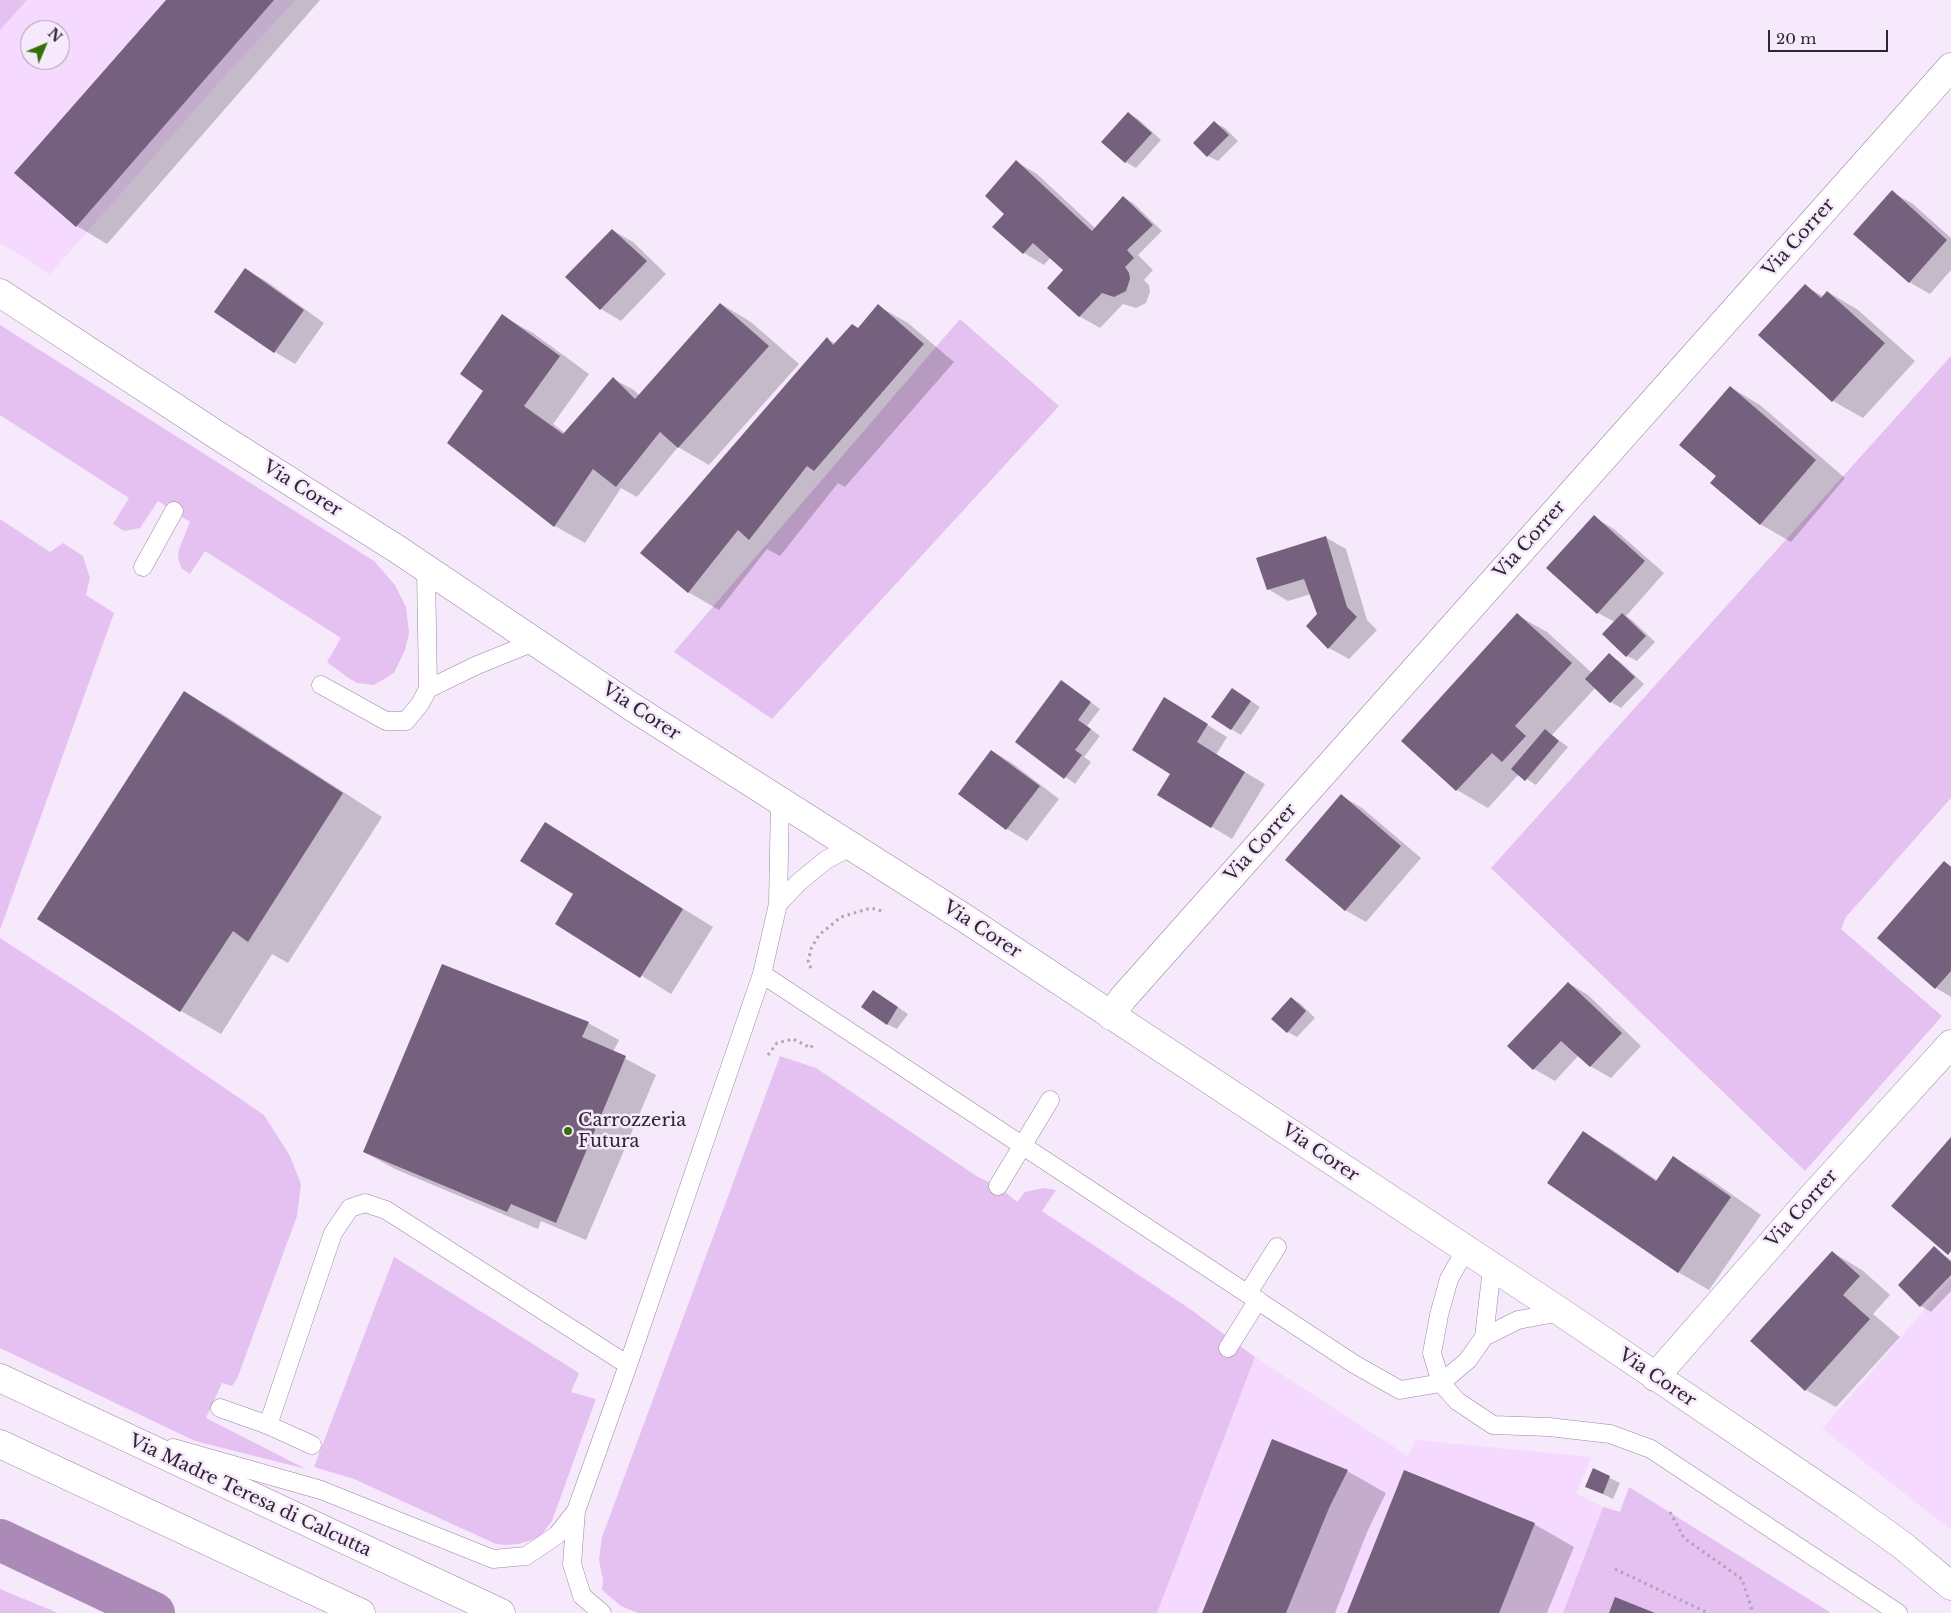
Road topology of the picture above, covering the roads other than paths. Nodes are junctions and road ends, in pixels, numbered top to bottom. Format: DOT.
graph roads {
  1 [pos="1951,67"];
  2 [pos="0,293"];
  3 [pos="174,511"];
  4 [pos="143,567"];
  5 [pos="426,570"];
  6 [pos="534,642"];
  7 [pos="321,685"];
  8 [pos="428,689"];
  9 [pos="780,801"];
  10 [pos="852,846"];
  11 [pos="778,904"];
  12 [pos="762,974"];
  13 [pos="1111,1016"];
  14 [pos="1951,1044"];
  15 [pos="1050,1100"];
  16 [pos="1023,1145"];
  17 [pos="998,1186"];
  18 [pos="1277,1247"];
  19 [pos="1465,1250"];
  20 [pos="1492,1268"];
  21 [pos="1253,1296"];
  22 [pos="1561,1312"];
  23 [pos="1484,1337"];
  24 [pos="1228,1348"];
  25 [pos="628,1364"];
  26 [pos="1655,1377"];
  27 [pos="0,1378"];
  28 [pos="1441,1384"];
  29 [pos="220,1408"];
  30 [pos="268,1426"];
  31 [pos="111,1431"];
  32 [pos="0,1444"];
  33 [pos="312,1445"];
  34 [pos="576,1511"];
  35 [pos="1951,1586"];
  36 [pos="361,1613"];
  37 [pos="502,1613"];
  38 [pos="602,1613"];
  39 [pos="1898,1613"];
  1 -- 13 [label="street, Via Correr"];
  2 -- 5 [label="street, Via Corer"];
  3 -- 4 [label="lane"];
  5 -- 6 [label="street, Via Corer"];
  5 -- 8 [label="lane"];
  6 -- 8 [label="lane"];
  6 -- 9 [label="street, Via Corer"];
  7 -- 8 [label="lane"];
  9 -- 10 [label="street, Via Corer"];
  9 -- 11 [label="lane"];
  10 -- 11 [label="lane"];
  10 -- 13 [label="street, Via Corer"];
  11 -- 12 [label="lane"];
  12 -- 16 [label="lane"];
  12 -- 25 [label="lane"];
  13 -- 19 [label="street, Via Corer"];
  14 -- 26 [label="street, Via Correr"];
  15 -- 16 [label="lane"];
  16 -- 17 [label="lane"];
  16 -- 21 [label="lane"];
  18 -- 21 [label="lane"];
  19 -- 20 [label="street, Via Corer"];
  19 -- 28 [label="lane"];
  20 -- 22 [label="street, Via Corer"];
  20 -- 23 [label="lane"];
  21 -- 24 [label="lane"];
  21 -- 28 [label="lane"];
  22 -- 23 [label="lane"];
  22 -- 26 [label="street, Via Corer"];
  23 -- 28 [label="lane"];
  25 -- 30 [label="lane"];
  25 -- 34 [label="lane"];
  26 -- 35 [label="street, Via Corer"];
  27 -- 31 [label="street, Via Madre Teresa di Calcutta"];
  28 -- 39 [label="lane"];
  29 -- 30 [label="lane"];
  30 -- 33 [label="lane"];
  31 -- 34 [label="lane"];
  31 -- 37 [label="street, Via Madre Teresa di Calcutta"];
  32 -- 36 [label="street"];
  34 -- 38 [label="lane"];
}
